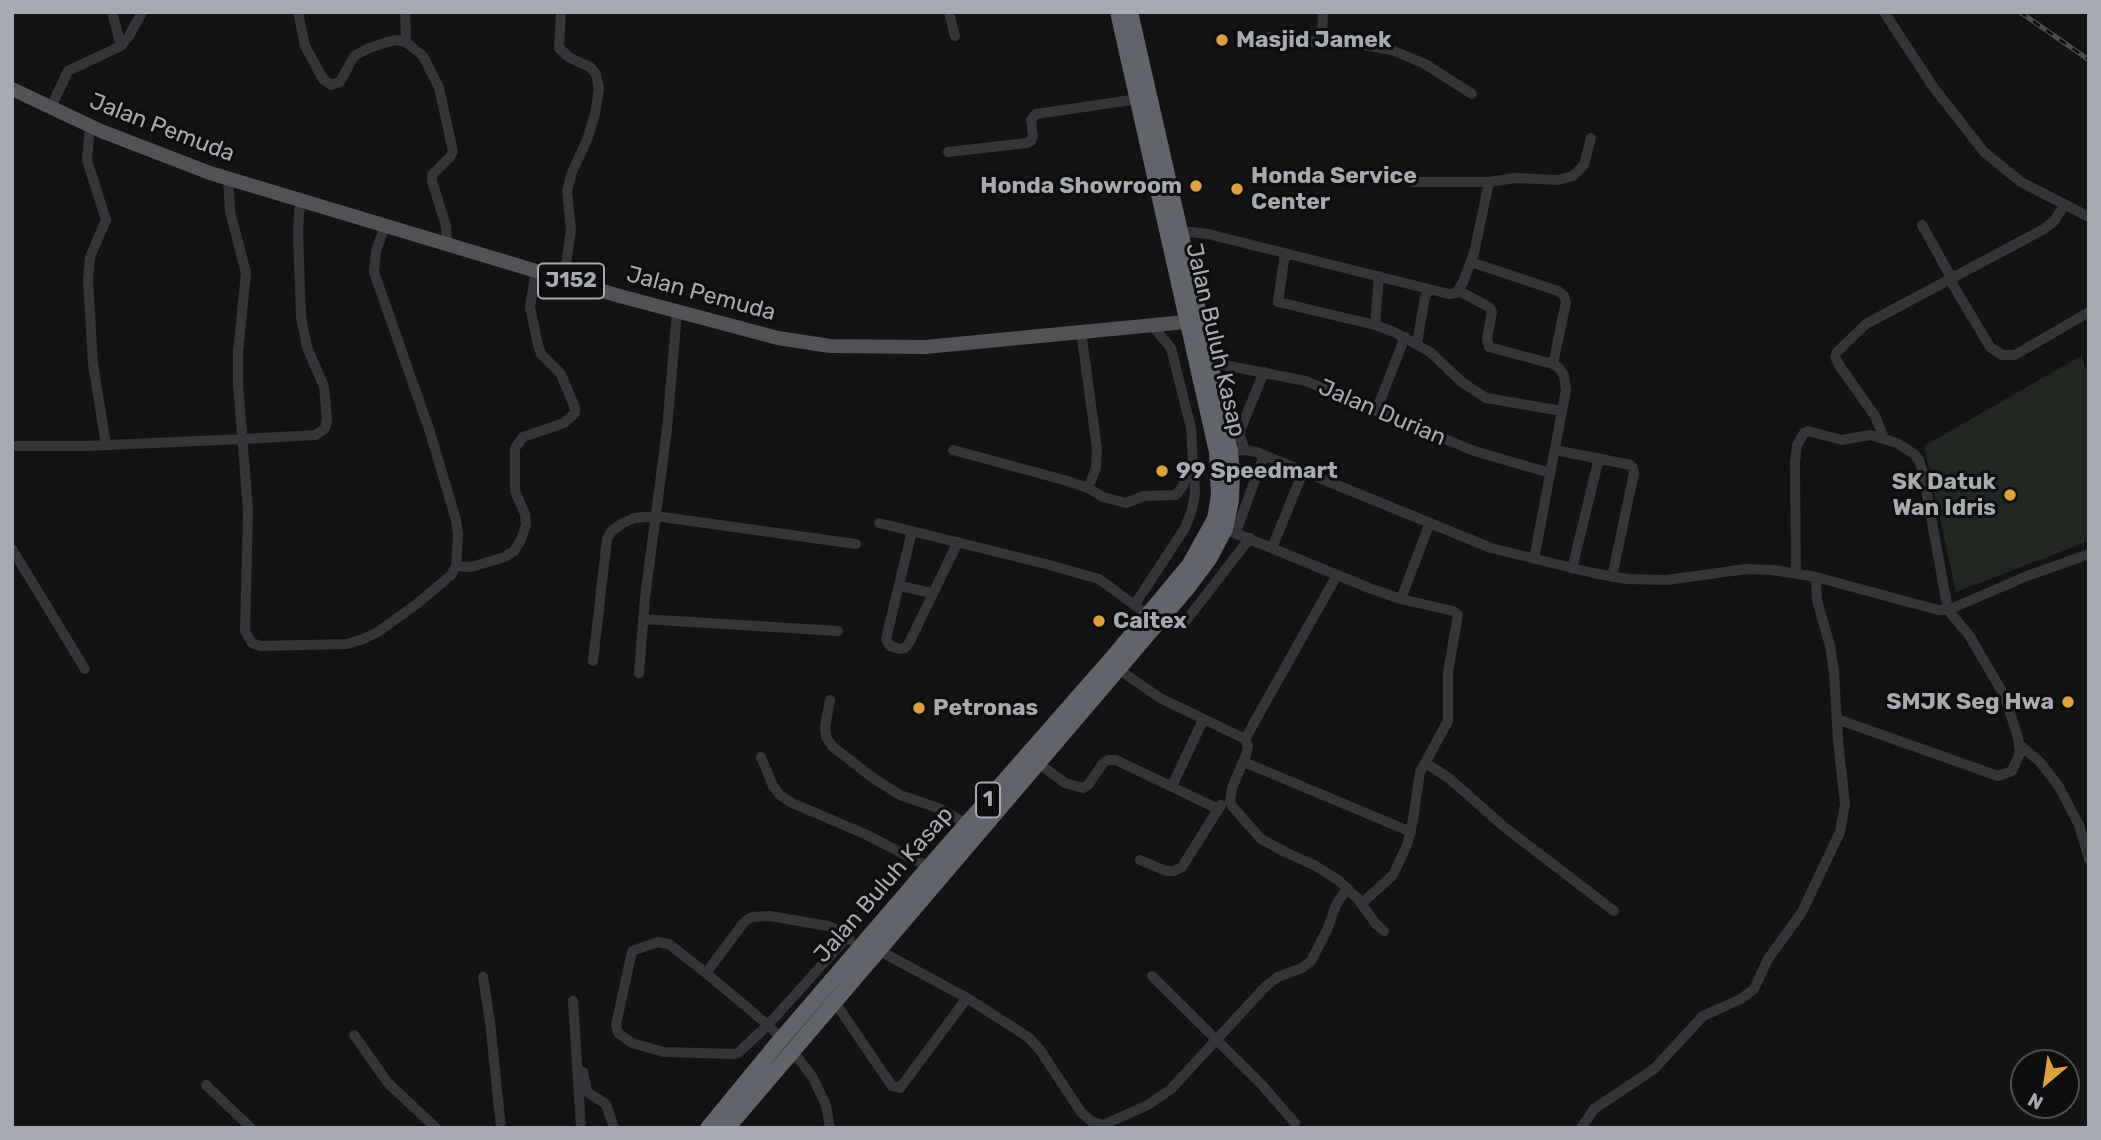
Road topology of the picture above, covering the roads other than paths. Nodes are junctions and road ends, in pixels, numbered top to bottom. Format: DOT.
graph roads {
  1 [pos="112,12"];
  2 [pos="142,12"];
  3 [pos="298,12"];
  4 [pos="405,12"];
  5 [pos="561,12"];
  6 [pos="949,12"];
  7 [pos="1118,12"];
  8 [pos="1129,12"];
  9 [pos="1323,12"];
  10 [pos="1884,12"];
  11 [pos="955,36"];
  12 [pos="1270,37"];
  13 [pos="1320,37"];
  14 [pos="406,42"];
  15 [pos="121,46"];
  16 [pos="12,89"];
  17 [pos="1472,93"];
  18 [pos="1138,99"];
  19 [pos="51,107"];
  20 [pos="90,126"];
  21 [pos="1591,138"];
  22 [pos="948,152"];
  23 [pos="228,178"];
  24 [pos="1411,182"];
  25 [pos="1489,182"];
  26 [pos="300,200"];
  27 [pos="2064,206"];
  28 [pos="2089,217"];
  29 [pos="1922,225"];
  30 [pos="385,226"];
  31 [pos="1181,231"];
  32 [pos="447,245"];
  33 [pos="1285,253"];
  34 [pos="1471,262"];
  35 [pos="536,271"];
  36 [pos="1379,276"];
  37 [pos="564,278"];
  38 [pos="1951,279"];
  39 [pos="1429,289"];
  40 [pos="1459,291"];
  41 [pos="677,312"];
  42 [pos="2089,312"];
  43 [pos="1194,322"];
  44 [pos="1152,325"];
  45 [pos="1375,325"];
  46 [pos="1081,331"];
  47 [pos="1405,337"];
  48 [pos="1417,344"];
  49 [pos="1553,364"];
  50 [pos="1212,365"];
  51 [pos="1264,372"];
  52 [pos="1376,411"];
  53 [pos="1562,411"];
  54 [pos="1884,438"];
  55 [pos="243,439"];
  56 [pos="106,445"];
  57 [pos="12,446"];
  58 [pos="953,450"];
  59 [pos="1555,450"];
  60 [pos="1231,451"];
  61 [pos="1192,452"];
  62 [pos="1264,455"];
  63 [pos="1599,458"];
  64 [pos="1303,472"];
  65 [pos="1550,473"];
  66 [pos="1088,488"];
  67 [pos="655,516"];
  68 [pos="879,523"];
  69 [pos="1429,525"];
  70 [pos="912,531"];
  71 [pos="1231,531"];
  72 [pos="1250,538"];
  73 [pos="958,541"];
  74 [pos="856,544"];
  75 [pos="1272,548"];
  76 [pos="12,549"];
  77 [pos="2089,554"];
  78 [pos="1534,559"];
  79 [pos="456,566"];
  80 [pos="1572,569"];
  81 [pos="1796,573"];
  82 [pos="1337,575"];
  83 [pos="1612,577"];
  84 [pos="1816,577"];
  85 [pos="900,586"];
  86 [pos="932,593"];
  87 [pos="1401,599"];
  88 [pos="1135,604"];
  89 [pos="1948,610"];
  90 [pos="1165,614"];
  91 [pos="1148,615"];
  92 [pos="643,619"];
  93 [pos="838,631"];
  94 [pos="593,661"];
  95 [pos="85,669"];
  96 [pos="1118,669"];
  97 [pos="639,673"];
  98 [pos="830,700"];
  99 [pos="1837,719"];
  100 [pos="1203,720"];
  101 [pos="1245,739"];
  102 [pos="2020,745"];
  103 [pos="761,757"];
  104 [pos="1244,762"];
  105 [pos="1038,763"];
  106 [pos="1426,763"];
  107 [pos="1172,786"];
  108 [pos="1230,801"];
  109 [pos="1218,809"];
  110 [pos="967,824"];
  111 [pos="1411,832"];
  112 [pos="2089,859"];
  113 [pos="1140,860"];
  114 [pos="929,867"];
  115 [pos="1347,888"];
  116 [pos="1361,904"];
  117 [pos="1614,911"];
  118 [pos="1384,931"];
  119 [pos="847,937"];
  120 [pos="860,949"];
  121 [pos="880,950"];
  122 [pos="706,973"];
  123 [pos="1152,976"];
  124 [pos="483,977"];
  125 [pos="967,998"];
  126 [pos="573,1001"];
  127 [pos="834,1001"];
  128 [pos="768,1025"];
  129 [pos="804,1025"];
  130 [pos="354,1035"];
  131 [pos="1216,1040"];
  132 [pos="784,1049"];
  133 [pos="578,1069"];
  134 [pos="206,1086"];
  135 [pos="1296,1123"];
  136 [pos="1096,1126"];
  137 [pos="251,1128"];
  138 [pos="436,1128"];
  139 [pos="501,1128"];
  140 [pos="581,1128"];
  141 [pos="614,1128"];
  142 [pos="708,1128"];
  143 [pos="727,1128"];
  144 [pos="830,1128"];
  145 [pos="1581,1128"];
  1 -- 15 [label="street"];
  2 -- 15 [label="street"];
  3 -- 14 [label="street"];
  4 -- 14 [label="street"];
  5 -- 37 [label="street"];
  6 -- 11 [label="street"];
  7 -- 18 [label="highway, Jalan Buluh Kasap / 1"];
  8 -- 31 [label="highway, Jalan Buluh Kasap / 1"];
  9 -- 13 [label="street"];
  10 -- 27 [label="street"];
  12 -- 13 [label="street"];
  13 -- 17 [label="street"];
  14 -- 32 [label="street"];
  15 -- 19 [label="street"];
  16 -- 19 [label="main road, Jalan Pemuda / J152"];
  18 -- 22 [label="street"];
  18 -- 43 [label="highway, Jalan Buluh Kasap / 1"];
  19 -- 20 [label="main road, Jalan Pemuda / J152"];
  20 -- 23 [label="main road, Jalan Pemuda / J152"];
  20 -- 56 [label="street"];
  21 -- 25 [label="street"];
  23 -- 26 [label="main road, Jalan Pemuda / J152"];
  23 -- 55 [label="street"];
  24 -- 25 [label="street"];
  25 -- 34 [label="street"];
  26 -- 30 [label="main road, Jalan Pemuda / J152"];
  26 -- 55 [label="street"];
  27 -- 28 [label="street"];
  27 -- 38 [label="street"];
  29 -- 38 [label="street"];
  30 -- 32 [label="main road, Jalan Pemuda / J152"];
  30 -- 79 [label="street"];
  31 -- 33 [label="street"];
  31 -- 43 [label="highway, Jalan Buluh Kasap / 1"];
  32 -- 35 [label="main road, Jalan Pemuda / J152"];
  33 -- 36 [label="street"];
  33 -- 45 [label="street"];
  34 -- 40 [label="street"];
  34 -- 49 [label="street"];
  35 -- 37 [label="main road, Jalan Pemuda / J152"];
  35 -- 79 [label="street"];
  36 -- 39 [label="street"];
  36 -- 45 [label="street"];
  37 -- 41 [label="main road, Jalan Pemuda / J152"];
  38 -- 42 [label="street"];
  38 -- 54 [label="street"];
  39 -- 40 [label="street"];
  39 -- 48 [label="street"];
  40 -- 49 [label="street"];
  41 -- 46 [label="main road, Jalan Pemuda / J152"];
  41 -- 67 [label="street"];
  43 -- 44 [label="main road, Jalan Pemuda / J152"];
  43 -- 50 [label="highway, Jalan Buluh Kasap / 1"];
  43 -- 60 [label="highway, Jalan Buluh Kasap / 1"];
  44 -- 46 [label="main road, Jalan Pemuda / J152"];
  44 -- 61 [label="street"];
  45 -- 47 [label="street"];
  46 -- 66 [label="street"];
  47 -- 48 [label="street"];
  47 -- 52 [label="street"];
  48 -- 53 [label="street"];
  49 -- 53 [label="street"];
  50 -- 51 [label="street, Jalan Durian"];
  50 -- 60 [label="highway, Jalan Buluh Kasap / 1"];
  51 -- 52 [label="street, Jalan Durian"];
  51 -- 60 [label="street"];
  52 -- 65 [label="street, Jalan Durian"];
  53 -- 59 [label="street"];
  54 -- 81 [label="street"];
  54 -- 89 [label="street"];
  55 -- 56 [label="street"];
  55 -- 79 [label="street"];
  56 -- 57 [label="street"];
  58 -- 66 [label="street"];
  59 -- 63 [label="street"];
  59 -- 65 [label="street"];
  60 -- 62 [label="street"];
  60 -- 71 [label="highway, Jalan Buluh Kasap / 1"];
  60 -- 91 [label="highway, Jalan Buluh Kasap / 1"];
  61 -- 66 [label="street"];
  61 -- 88 [label="street"];
  62 -- 64 [label="street"];
  62 -- 71 [label="street"];
  63 -- 80 [label="street"];
  63 -- 83 [label="street"];
  64 -- 69 [label="street"];
  64 -- 75 [label="street"];
  65 -- 78 [label="street"];
  67 -- 74 [label="street"];
  67 -- 92 [label="street"];
  67 -- 94 [label="street"];
  68 -- 70 [label="street"];
  69 -- 78 [label="street"];
  69 -- 87 [label="street"];
  70 -- 73 [label="street"];
  70 -- 85 [label="street"];
  71 -- 72 [label="street"];
  71 -- 90 [label="highway, Jalan Buluh Kasap / 1"];
  72 -- 75 [label="street"];
  72 -- 90 [label="street"];
  73 -- 86 [label="street"];
  73 -- 88 [label="street"];
  75 -- 82 [label="street"];
  76 -- 95 [label="street"];
  77 -- 89 [label="street"];
  78 -- 80 [label="street"];
  80 -- 83 [label="street"];
  81 -- 83 [label="street"];
  81 -- 84 [label="street"];
  82 -- 87 [label="street"];
  82 -- 101 [label="street"];
  84 -- 89 [label="street"];
  84 -- 99 [label="street"];
  85 -- 86 [label="street"];
  85 -- 86 [label="street"];
  87 -- 106 [label="street"];
  88 -- 91 [label="street"];
  89 -- 102 [label="street"];
  90 -- 96 [label="highway, Jalan Buluh Kasap / 1"];
  91 -- 110 [label="highway, Jalan Buluh Kasap / 1"];
  92 -- 93 [label="street"];
  92 -- 97 [label="street"];
  96 -- 100 [label="street"];
  96 -- 105 [label="highway, Jalan Buluh Kasap / 1"];
  98 -- 110 [label="street"];
  99 -- 102 [label="street"];
  99 -- 145 [label="street"];
  100 -- 101 [label="street"];
  100 -- 107 [label="street"];
  101 -- 104 [label="street"];
  102 -- 112 [label="street"];
  103 -- 114 [label="street"];
  104 -- 108 [label="street"];
  104 -- 111 [label="street"];
  105 -- 107 [label="street"];
  105 -- 121 [label="highway, Jalan Buluh Kasap / 1"];
  106 -- 111 [label="street"];
  106 -- 117 [label="street"];
  107 -- 109 [label="street"];
  108 -- 109 [label="street"];
  108 -- 115 [label="street"];
  109 -- 113 [label="street"];
  110 -- 114 [label="highway, Jalan Buluh Kasap / 1"];
  111 -- 116 [label="street"];
  114 -- 120 [label="highway, Jalan Buluh Kasap / 1"];
  115 -- 116 [label="street"];
  115 -- 131 [label="street"];
  116 -- 118 [label="street"];
  119 -- 120 [label="street"];
  119 -- 122 [label="street"];
  119 -- 128 [label="street"];
  120 -- 129 [label="highway, Jalan Buluh Kasap / 1"];
  121 -- 125 [label="street"];
  121 -- 127 [label="highway, Jalan Buluh Kasap / 1"];
  122 -- 128 [label="street"];
  122 -- 128 [label="street"];
  123 -- 131 [label="street"];
  124 -- 139 [label="street"];
  125 -- 127 [label="street"];
  125 -- 136 [label="street"];
  126 -- 133 [label="street"];
  127 -- 129 [label="highway, Jalan Buluh Kasap / 1"];
  128 -- 132 [label="street"];
  129 -- 132 [label="highway, Jalan Buluh Kasap / 1"];
  130 -- 138 [label="street"];
  131 -- 135 [label="street"];
  131 -- 136 [label="street"];
  132 -- 142 [label="highway, Jalan Buluh Kasap / 1"];
  132 -- 143 [label="highway, Jalan Buluh Kasap / 1"];
  132 -- 144 [label="street"];
  133 -- 140 [label="street"];
  133 -- 141 [label="street"];
  134 -- 137 [label="street"];
}
